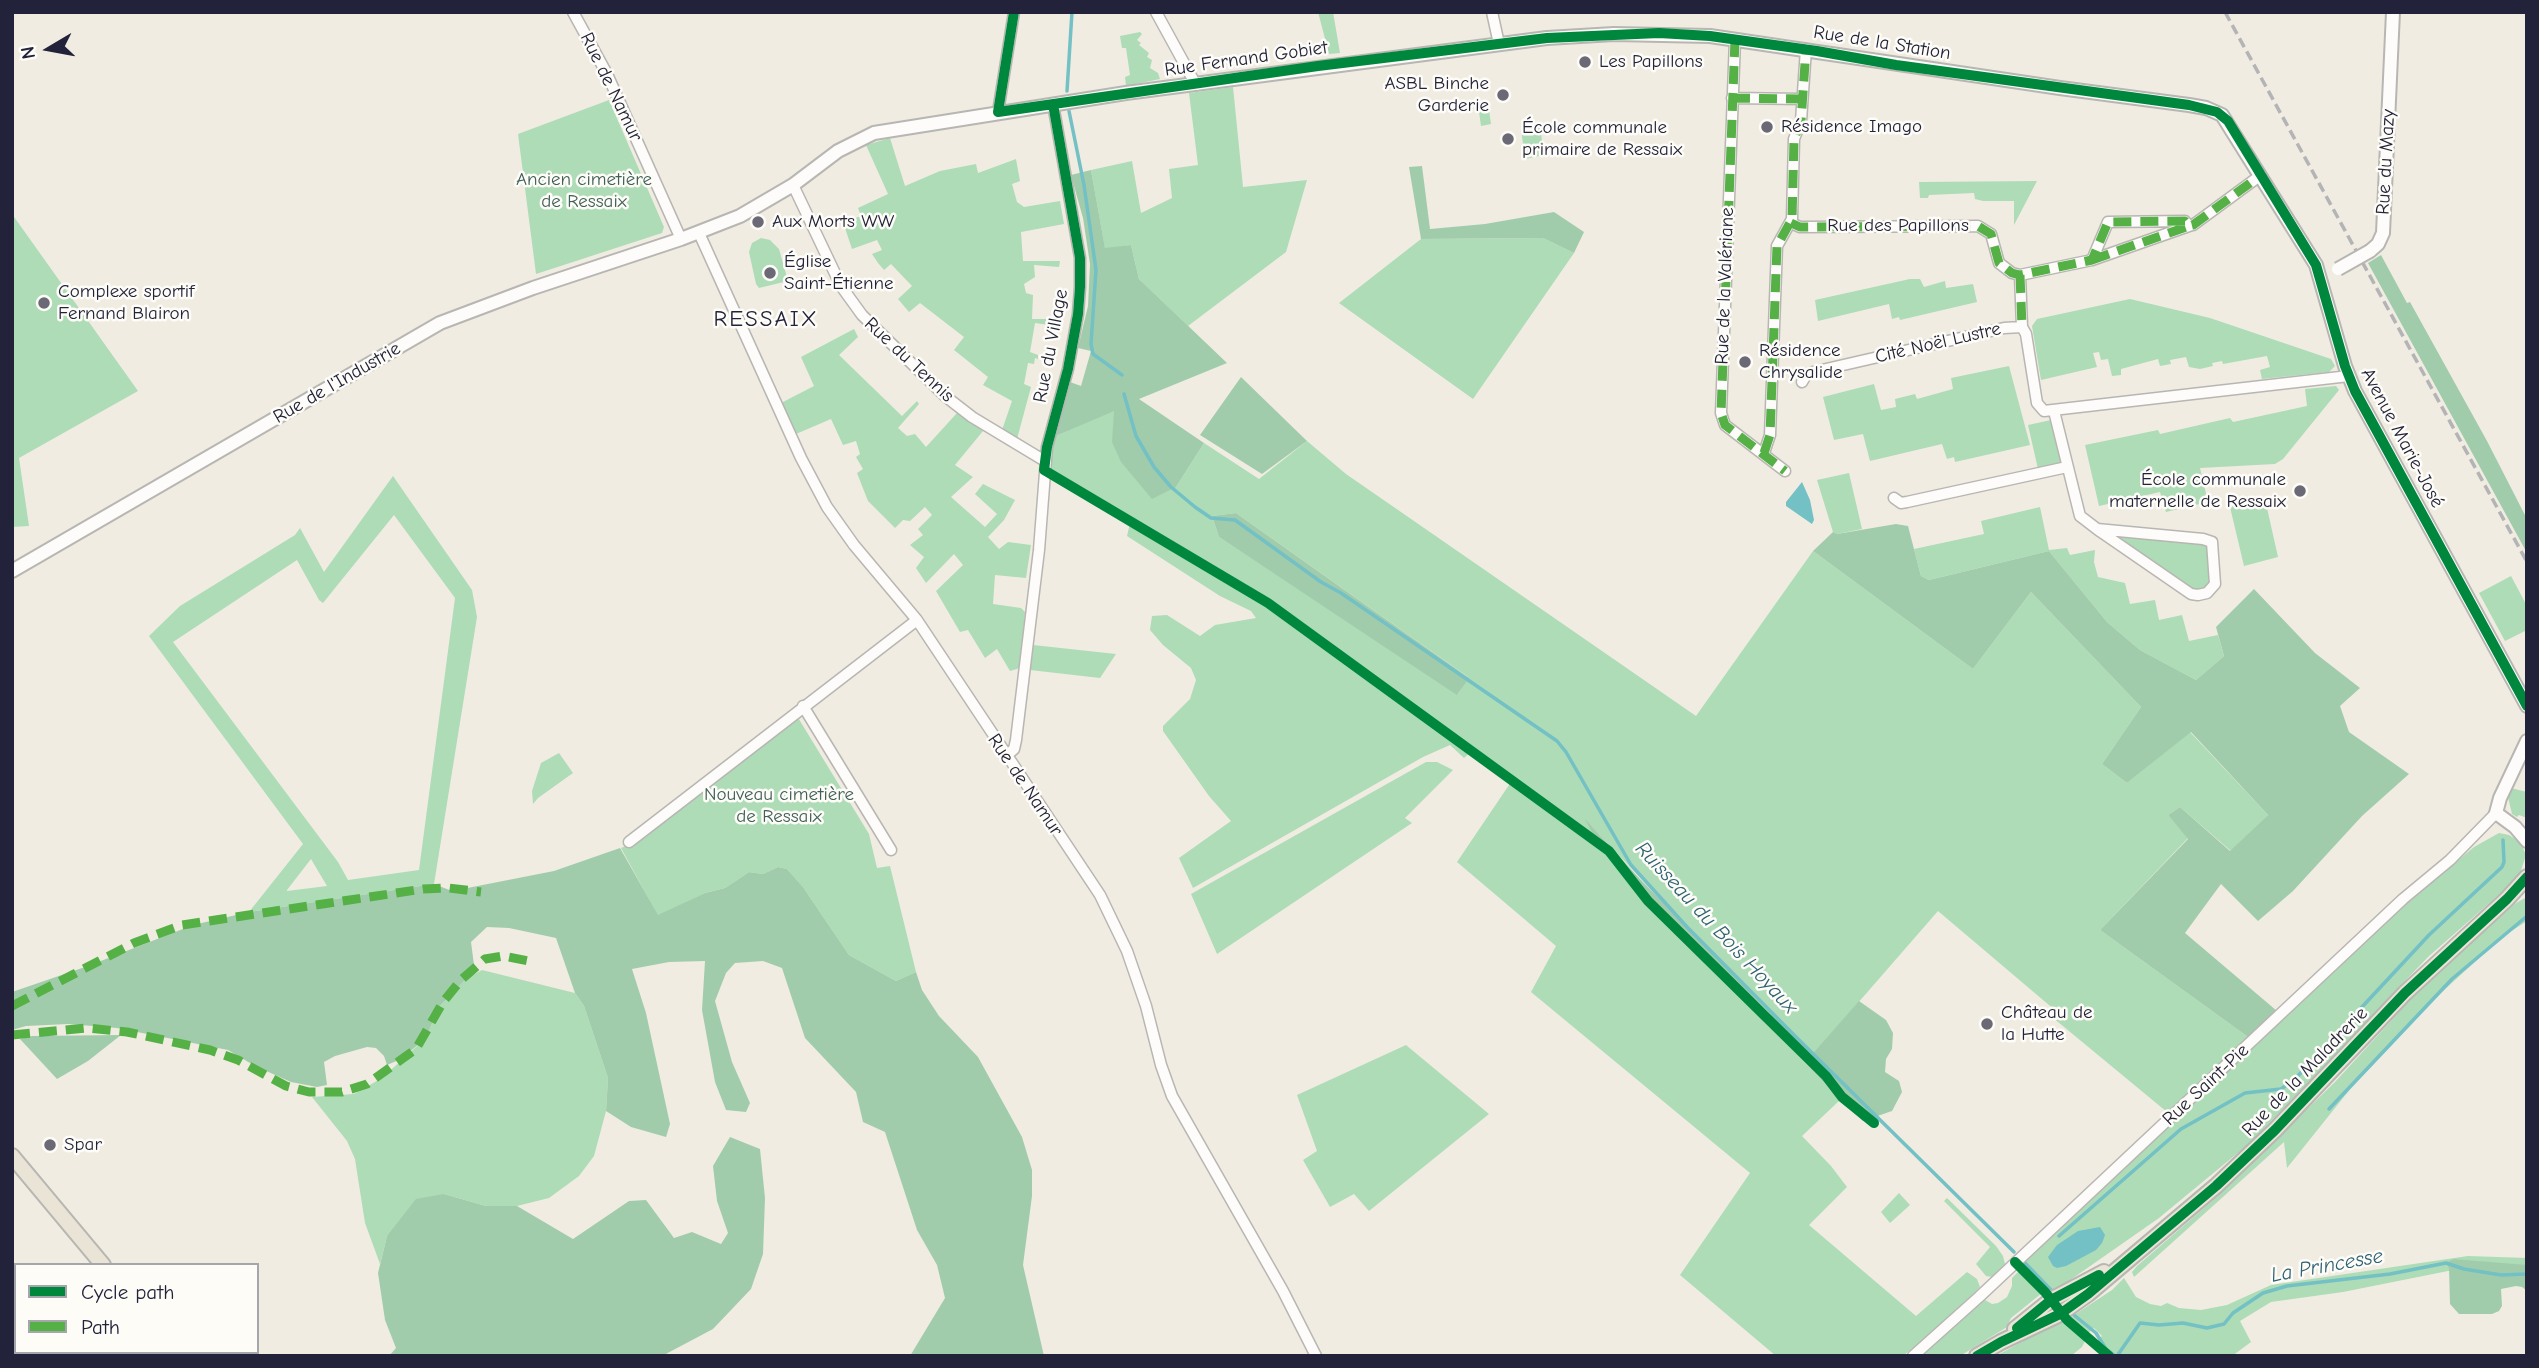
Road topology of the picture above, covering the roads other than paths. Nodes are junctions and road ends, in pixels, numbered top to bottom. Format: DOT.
graph roads {
  1 [pos="573,12"];
  2 [pos="1014,12"];
  3 [pos="1156,12"];
  4 [pos="1492,12"];
  5 [pos="2393,12"];
  6 [pos="1735,39"];
  7 [pos="1499,44"];
  8 [pos="1806,49"];
  9 [pos="1196,85"];
  10 [pos="1732,98"];
  11 [pos="1802,99"];
  12 [pos="1053,104"];
  13 [pos="2217,111"];
  14 [pos="998,112"];
  15 [pos="2261,175"];
  16 [pos="793,185"];
  17 [pos="1791,223"];
  18 [pos="2189,226"];
  19 [pos="699,233"];
  20 [pos="681,239"];
  21 [pos="2092,260"];
  22 [pos="2020,275"];
  23 [pos="2322,278"];
  24 [pos="2022,327"];
  25 [pos="2349,376"];
  26 [pos="1802,382"];
  27 [pos="2054,411"];
  28 [pos="1764,453"];
  29 [pos="1045,466"];
  30 [pos="2067,467"];
  31 [pos="1786,471"];
  32 [pos="1894,498"];
  33 [pos="2097,529"];
  34 [pos="12,570"];
  35 [pos="917,621"];
  36 [pos="803,706"];
  37 [pos="2527,706"];
  38 [pos="2527,741"];
  39 [pos="1006,756"];
  40 [pos="2496,813"];
  41 [pos="2521,827"];
  42 [pos="2527,841"];
  43 [pos="629,842"];
  44 [pos="891,850"];
  45 [pos="2527,877"];
  46 [pos="2527,889"];
  47 [pos="2507,899"];
  48 [pos="12,1156"];
  49 [pos="101,1263"];
  50 [pos="1316,1356"];
  51 [pos="1913,1356"];
  52 [pos="1977,1356"];
  1 -- 20 [label="street, Rue de Namur"];
  2 -- 14 [label="street"];
  3 -- 9 [label="street"];
  4 -- 7 [label="street"];
  5 -- 23 [label="street, Rue du Mazy, bridge"];
  6 -- 7 [label="street, Rue de la Station"];
  6 -- 8 [label="street, Rue de la Station"];
  6 -- 10 [label="street, Rue de la Valériane"];
  7 -- 9 [label="street, Rue Fernand Gobiet"];
  8 -- 11 [label="street"];
  8 -- 13 [label="street, Rue de la Station"];
  9 -- 12 [label="street, Rue Fernand Gobiet"];
  10 -- 11 [label="street"];
  10 -- 28 [label="street, Rue de la Valériane"];
  11 -- 17 [label="street"];
  12 -- 14 [label="street, Rue Fernand Gobiet"];
  12 -- 29 [label="street, Rue du Village"];
  13 -- 15 [label="street, Avenue Marie-José"];
  14 -- 16 [label="street, Rue Fernand Gobiet"];
  15 -- 18 [label="street"];
  15 -- 23 [label="street, Avenue Marie-José"];
  16 -- 19 [label="street, Rue Fernand Gobiet"];
  16 -- 29 [label="street, Rue du Tennis"];
  17 -- 22 [label="street, Rue des Papillons"];
  17 -- 28 [label="street"];
  18 -- 21 [label="street"];
  18 -- 21 [label="street"];
  19 -- 20 [label="street, Rue Fernand Gobiet"];
  19 -- 35 [label="street, Rue de Namur"];
  20 -- 34 [label="street, Rue de l'Industrie"];
  21 -- 22 [label="street"];
  22 -- 24 [label="street"];
  23 -- 25 [label="street, Avenue Marie-José"];
  24 -- 26 [label="street, Cité Noël Lustre"];
  24 -- 27 [label="street, Cité Noël Lustre"];
  25 -- 27 [label="street"];
  25 -- 37 [label="street, Avenue Marie-José"];
  27 -- 30 [label="street, Cité Noël Lustre"];
  28 -- 31 [label="street, Rue de la Valériane"];
  29 -- 39 [label="street, Rue du Village"];
  30 -- 32 [label="street"];
  30 -- 33 [label="street, Cité Noël Lustre"];
  33 -- 33 [label="street, Cité Noël Lustre"];
  35 -- 36 [label="street"];
  35 -- 39 [label="street, Rue de Namur"];
  36 -- 43 [label="street"];
  36 -- 44 [label="street"];
  38 -- 40 [label="street"];
  39 -- 50 [label="street, Rue de Namur"];
  40 -- 41 [label="street"];
  40 -- 51 [label="street, Rue Saint-Pie"];
  41 -- 42 [label="street"];
  45 -- 47 [label="main road, Rue de la Maladrerie"];
  46 -- 47 [label="main road, Rue de la Maladrerie"];
  47 -- 52 [label="main road, Rue de la Maladrerie"];
  48 -- 49 [label="main road"];
}
